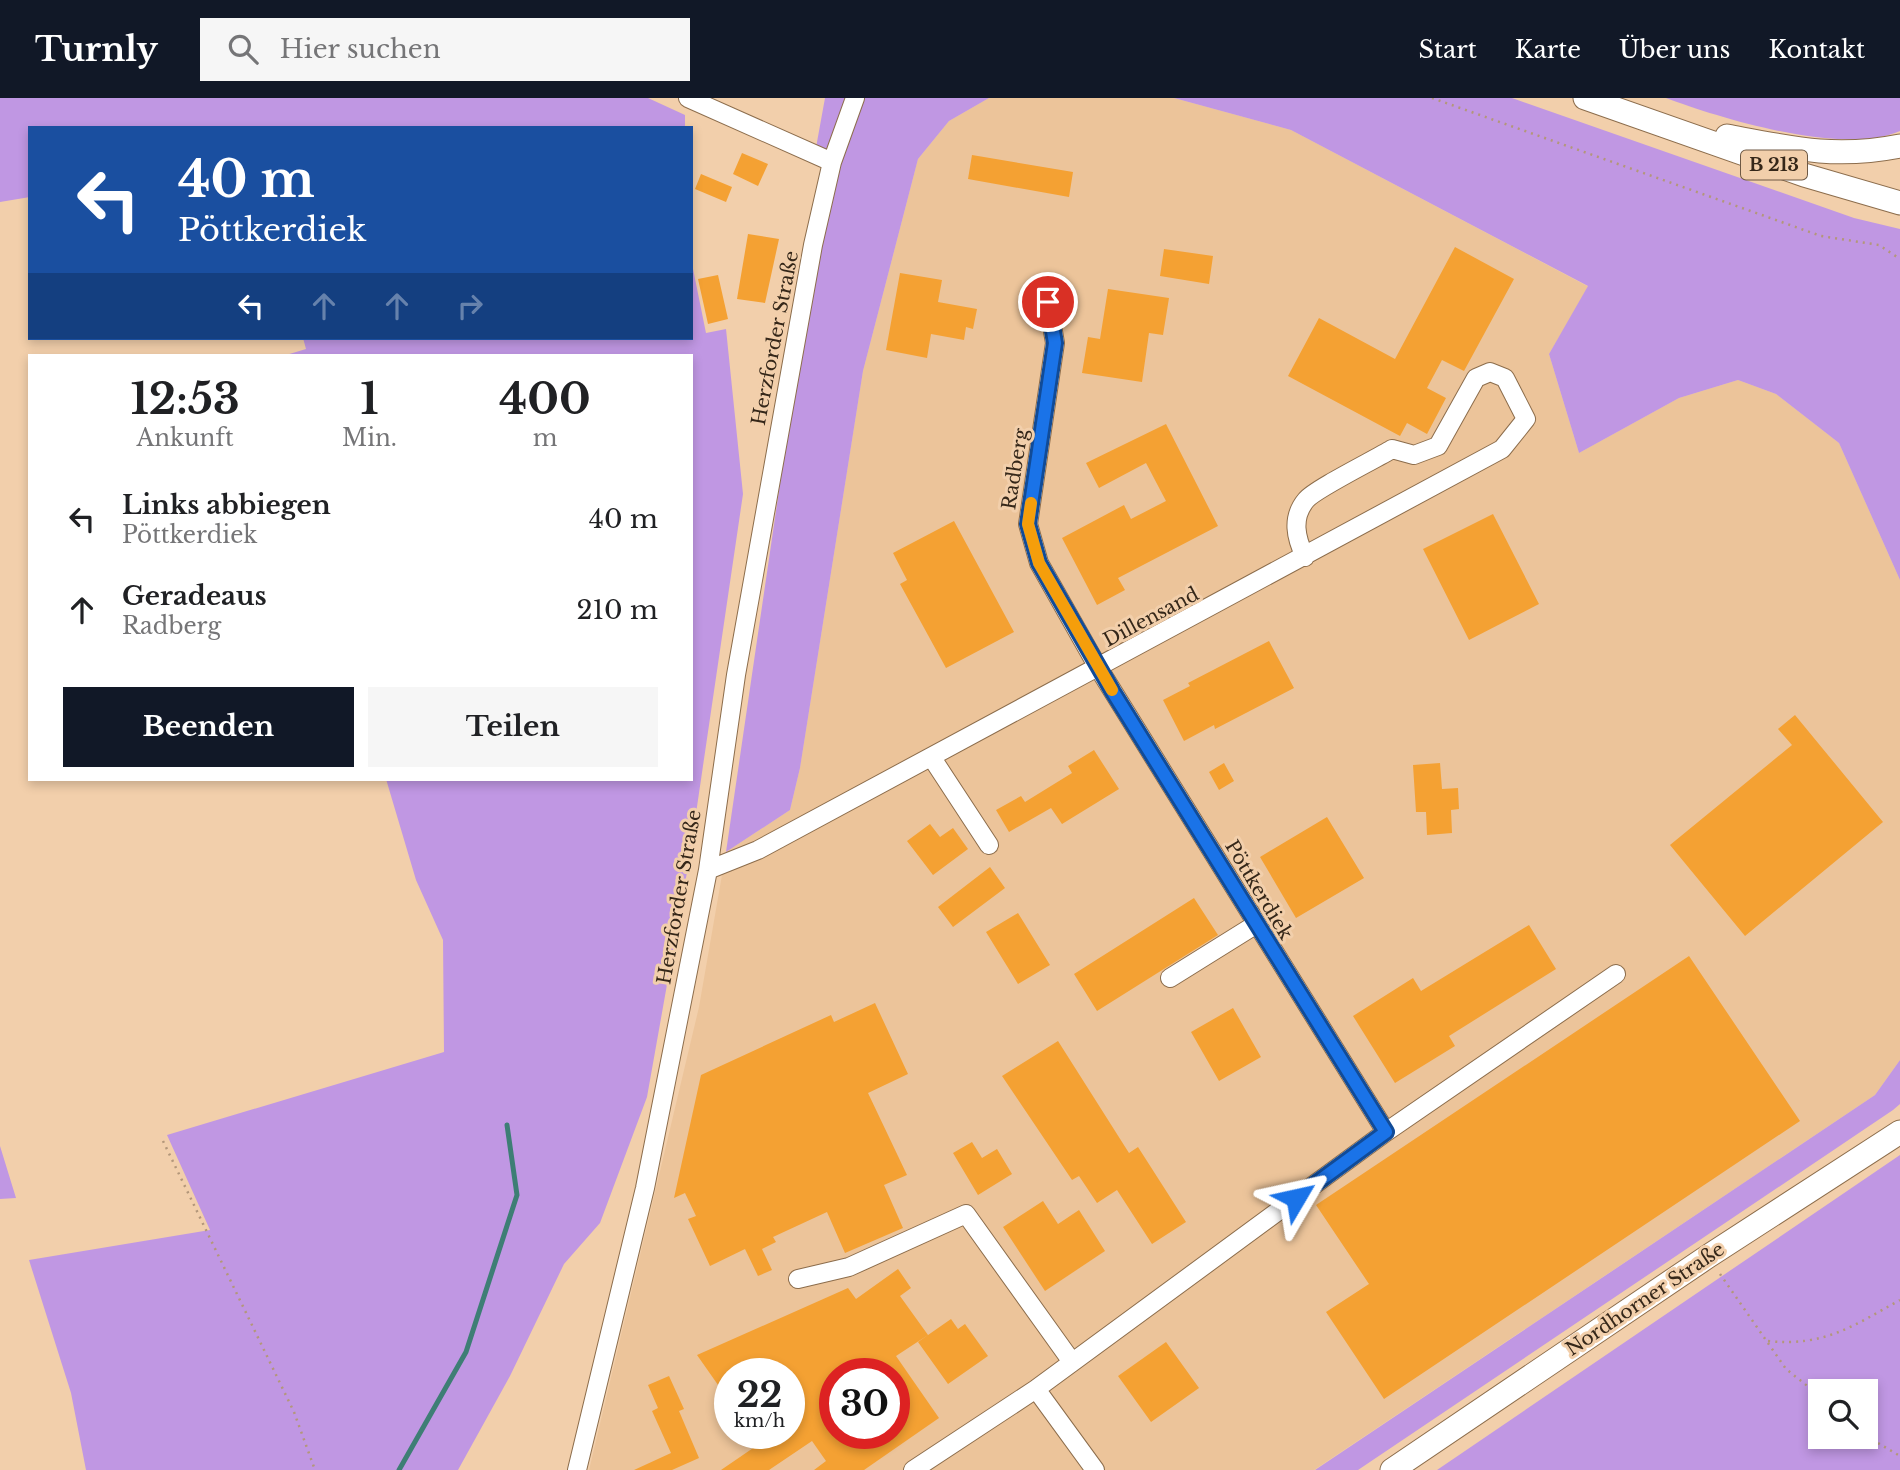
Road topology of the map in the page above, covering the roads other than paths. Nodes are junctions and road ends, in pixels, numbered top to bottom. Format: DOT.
graph roads {
  1 [pos="688,98"];
  2 [pos="855,98"];
  3 [pos="1585,98"];
  4 [pos="1650,121"];
  5 [pos="1900,146"];
  6 [pos="832,162"];
  7 [pos="1900,203"];
  8 [pos="1048,302"];
  9 [pos="1305,557"];
  10 [pos="1099,669"];
  11 [pos="932,758"];
  12 [pos="989,845"];
  13 [pos="708,870"];
  14 [pos="1255,925"];
  15 [pos="1616,974"];
  16 [pos="1170,978"];
  17 [pos="1386,1132"];
  18 [pos="1900,1132"];
  19 [pos="798,1279"];
  20 [pos="1072,1363"];
  21 [pos="1036,1389"];
  22 [pos="578,1470"];
  23 [pos="913,1470"];
  24 [pos="1095,1470"];
  25 [pos="1392,1470"];
  1 -- 6 [label="street"];
  2 -- 6 [label="street, Herzforder Straße"];
  3 -- 4 [label="main road, B 213"];
  4 -- 5 [label="main road"];
  4 -- 7 [label="main road, B 213"];
  6 -- 13 [label="street, Herzforder Straße"];
  8 -- 10 [label="street, Radberg"];
  9 -- 9 [label="street, Dillensand"];
  9 -- 10 [label="street, Dillensand"];
  10 -- 11 [label="street, Dillensand"];
  10 -- 14 [label="street, Pöttkerdiek"];
  11 -- 12 [label="street"];
  11 -- 13 [label="street, Dillensand"];
  13 -- 22 [label="street, Herzforder Straße"];
  14 -- 16 [label="street"];
  14 -- 17 [label="street, Pöttkerdiek"];
  15 -- 17 [label="street"];
  17 -- 20 [label="street"];
  18 -- 25 [label="main road, Nordhorner Straße"];
  19 -- 20 [label="street"];
  20 -- 21 [label="street"];
  21 -- 23 [label="street"];
  21 -- 24 [label="street"];
}
